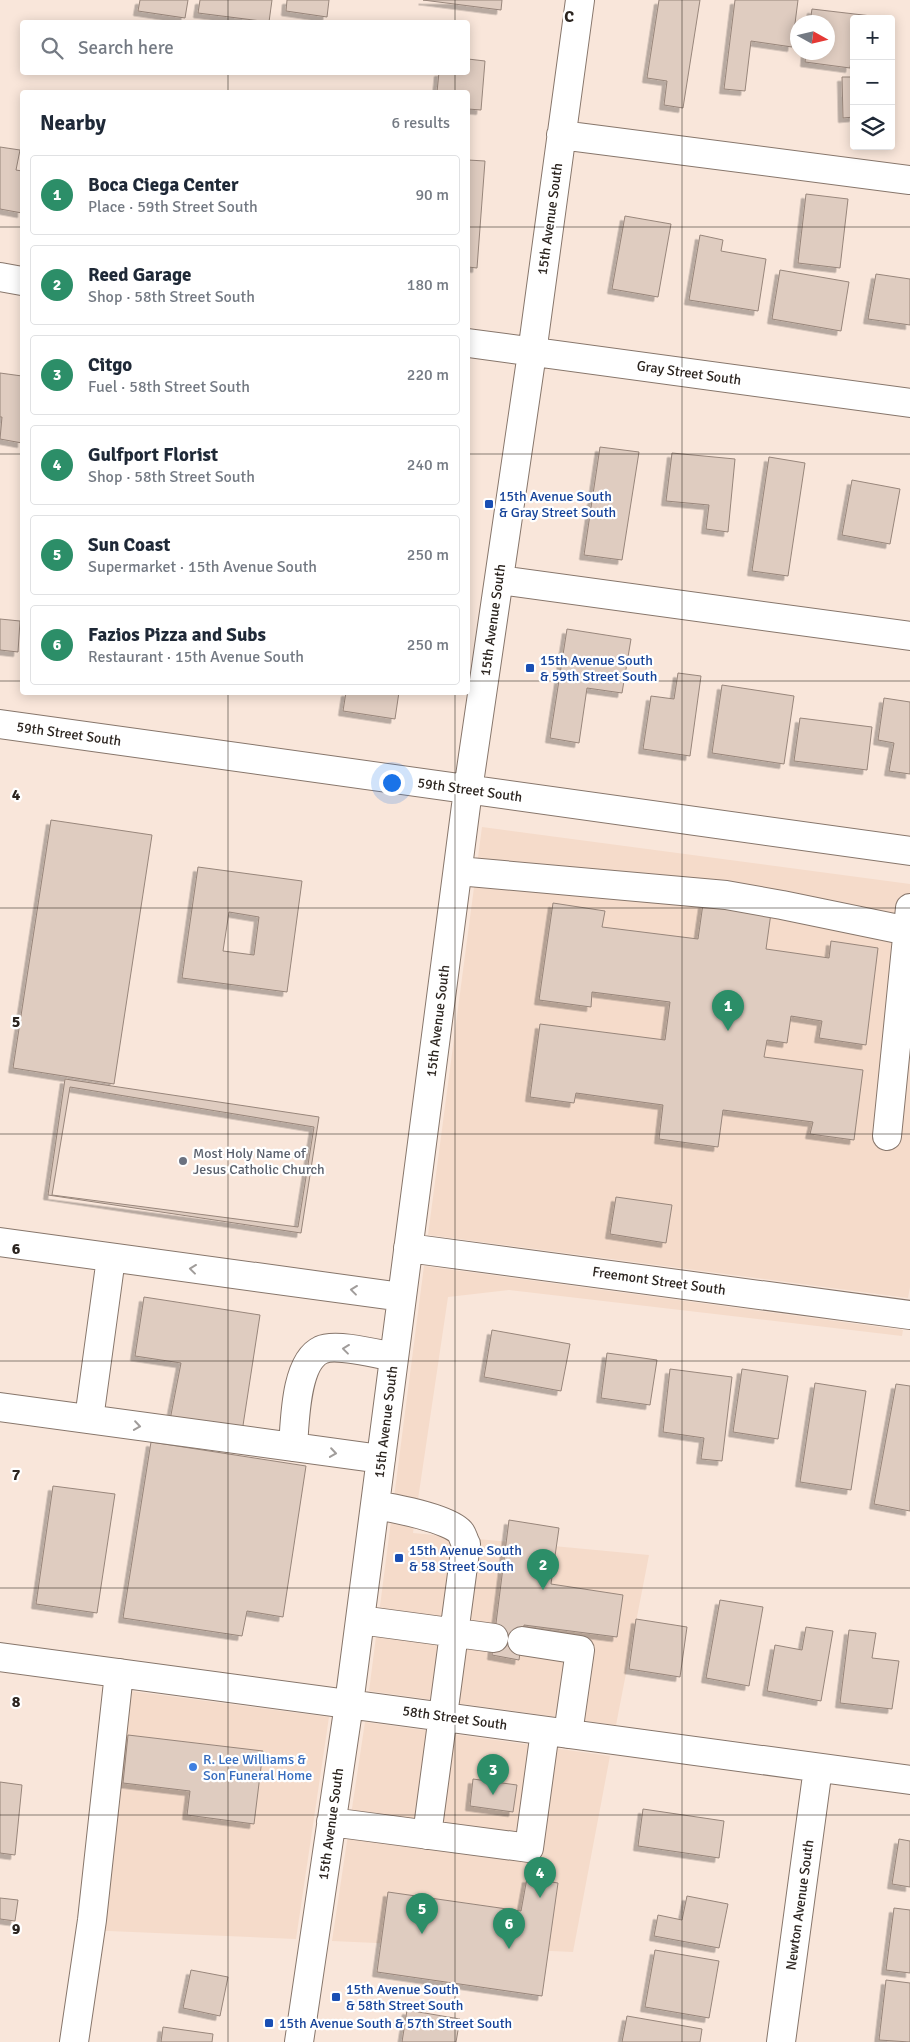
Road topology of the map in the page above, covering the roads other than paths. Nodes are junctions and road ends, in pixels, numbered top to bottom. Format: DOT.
graph roads {
  1 [pos="580,0"];
  2 [pos="561,135"];
  3 [pos="910,180"];
  4 [pos="0,278"];
  5 [pos="20,281"];
  6 [pos="470,343"];
  7 [pos="532,352"];
  8 [pos="910,403"];
  9 [pos="499,580"];
  10 [pos="910,636"];
  11 [pos="0,724"];
  12 [pos="468,790"];
  13 [pos="910,851"];
  14 [pos="458,871"];
  15 [pos="909,919"];
  16 [pos="887,1136"];
  17 [pos="0,1242"];
  18 [pos="408,1248"];
  19 [pos="110,1258"];
  20 [pos="402,1297"];
  21 [pos="910,1315"];
  22 [pos="394,1357"];
  23 [pos="0,1407"];
  24 [pos="89,1419"];
  25 [pos="293,1447"];
  26 [pos="381,1459"];
  27 [pos="375,1505"];
  28 [pos="360,1620"];
  29 [pos="454,1633"];
  30 [pos="494,1638"];
  31 [pos="522,1642"];
  32 [pos="0,1657"];
  33 [pos="119,1673"];
  34 [pos="349,1704"];
  35 [pos="442,1717"];
  36 [pos="556,1732"];
  37 [pos="818,1768"];
  38 [pos="910,1780"];
  39 [pos="331,1822"];
  40 [pos="427,1835"];
  41 [pos="74,2042"];
  42 [pos="299,2042"];
  43 [pos="781,2042"];
  1 -- 2 [label="street, 15th Avenue South"];
  2 -- 3 [label="street"];
  2 -- 7 [label="street, 15th Avenue South"];
  4 -- 5 [label="street"];
  6 -- 7 [label="street, Gray Street South"];
  7 -- 8 [label="street, Gray Street South"];
  7 -- 9 [label="street, 15th Avenue South"];
  9 -- 10 [label="street"];
  9 -- 12 [label="street, 15th Avenue South"];
  11 -- 12 [label="street, 59th Street South"];
  12 -- 13 [label="street, 59th Street South"];
  12 -- 14 [label="street, 15th Avenue South"];
  14 -- 15 [label="street"];
  14 -- 18 [label="street, 15th Avenue South"];
  15 -- 16 [label="street"];
  17 -- 19 [label="street"];
  18 -- 20 [label="street, 15th Avenue South"];
  18 -- 21 [label="street, Freemont Street South"];
  20 -- 19 [label="street, one-way"];
  19 -- 24 [label="street"];
  20 -- 22 [label="street, 15th Avenue South"];
  22 -- 25 [label="street, one-way"];
  22 -- 26 [label="street, 15th Avenue South"];
  23 -- 24 [label="street"];
  24 -- 25 [label="street, one-way"];
  25 -- 26 [label="street, one-way"];
  26 -- 27 [label="street, 15th Avenue South"];
  27 -- 28 [label="street, 15th Avenue South"];
  27 -- 29 [label="street"];
  28 -- 29 [label="street"];
  28 -- 34 [label="street, 15th Avenue South"];
  29 -- 30 [label="street"];
  29 -- 35 [label="street"];
  31 -- 36 [label="street"];
  32 -- 33 [label="street, 58th Street South"];
  33 -- 34 [label="street, 58th Street South"];
  33 -- 41 [label="street"];
  34 -- 35 [label="street, 58th Street South"];
  34 -- 39 [label="street, 15th Avenue South"];
  35 -- 36 [label="street, 58th Street South"];
  35 -- 40 [label="street"];
  36 -- 37 [label="street, 58th Street South"];
  36 -- 40 [label="street"];
  37 -- 38 [label="street, 58th Street South"];
  37 -- 43 [label="street, Newton Avenue South"];
  39 -- 40 [label="street"];
  39 -- 42 [label="street, 15th Avenue South"];
}
